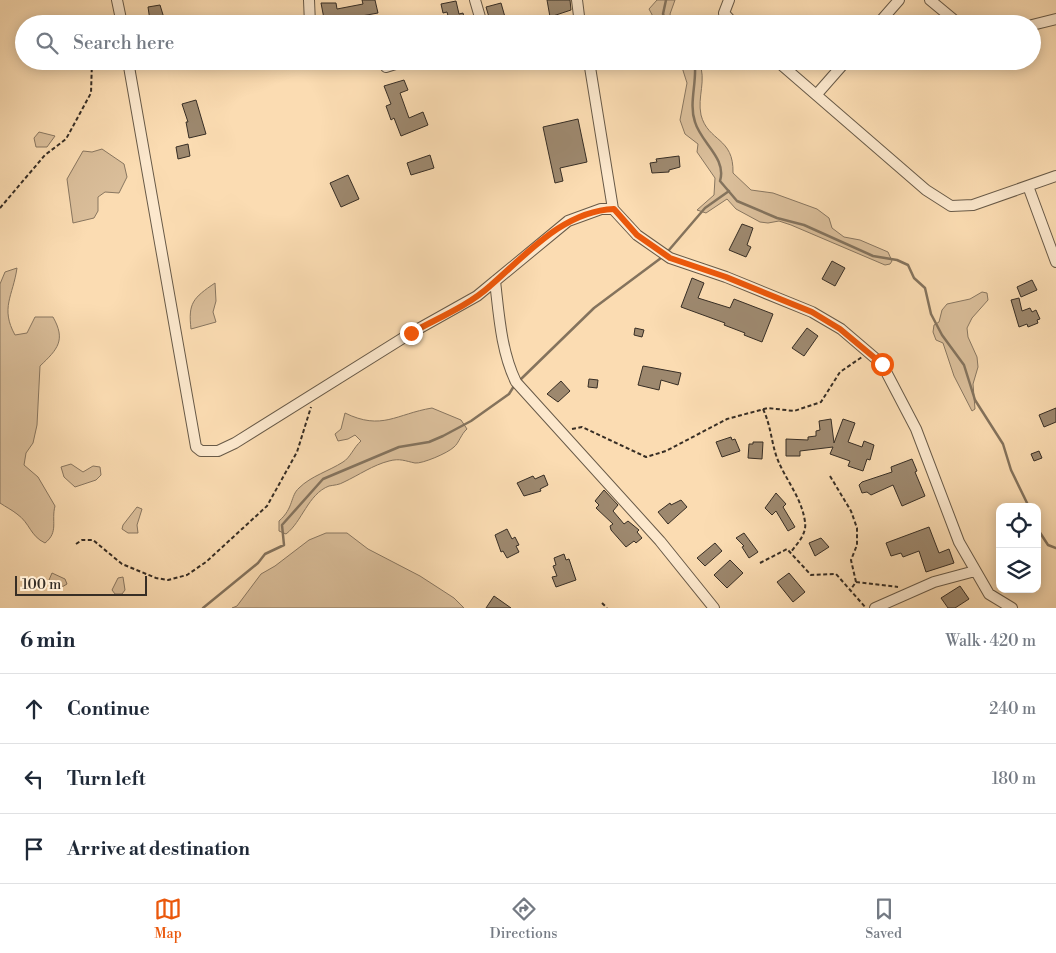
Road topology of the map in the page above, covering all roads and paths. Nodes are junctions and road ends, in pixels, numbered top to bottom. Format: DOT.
graph roads {
  1 [pos="117,0"];
  2 [pos="309,0"];
  3 [pos="475,0"];
  4 [pos="577,0"];
  5 [pos="729,0"];
  6 [pos="899,0"];
  7 [pos="930,0"];
  8 [pos="120,15"];
  9 [pos="310,15"];
  10 [pos="479,15"];
  11 [pos="579,15"];
  12 [pos="726,15"];
  13 [pos="886,15"];
  14 [pos="948,15"];
  15 [pos="1056,19"];
  16 [pos="1041,23"];
  17 [pos="92,70"];
  18 [pos="130,70"];
  19 [pos="591,70"];
  20 [pos="789,70"];
  21 [pos="838,70"];
  22 [pos="817,94"];
  23 [pos="1056,176"];
  24 [pos="1028,186"];
  25 [pos="0,208"];
  26 [pos="614,209"];
  27 [pos="1056,262"];
  28 [pos="495,281"];
  29 [pos="867,351"];
  30 [pos="314,392"];
  31 [pos="764,409"];
  32 [pos="564,435"];
  33 [pos="830,476"];
  34 [pos="76,544"];
  35 [pos="790,553"];
  36 [pos="760,563"];
  37 [pos="975,571"];
  38 [pos="856,582"];
  39 [pos="850,589"];
  40 [pos="909,592"];
  41 [pos="602,603"];
  42 [pos="607,608"];
  43 [pos="714,608"];
  44 [pos="866,608"];
  45 [pos="875,608"];
  46 [pos="1012,608"];
  1 -- 8 [label="street"];
  2 -- 9 [label="street"];
  3 -- 10 [label="street"];
  4 -- 11 [label="street"];
  5 -- 12 [label="street"];
  6 -- 13 [label="street"];
  7 -- 14 [label="street"];
  15 -- 16 [label="street"];
  17 -- 25 [label="path"];
  18 -- 30 [label="street"];
  19 -- 26 [label="street"];
  20 -- 22 [label="street"];
  21 -- 22 [label="street"];
  22 -- 24 [label="street"];
  23 -- 24 [label="street"];
  24 -- 27 [label="street"];
  26 -- 28 [label="street"];
  26 -- 29 [label="street"];
  28 -- 30 [label="street"];
  28 -- 32 [label="street"];
  29 -- 31 [label="path"];
  29 -- 37 [label="street"];
  30 -- 34 [label="path"];
  31 -- 32 [label="path"];
  31 -- 35 [label="path"];
  32 -- 43 [label="street"];
  33 -- 38 [label="path"];
  35 -- 36 [label="path"];
  35 -- 39 [label="path"];
  37 -- 40 [label="street"];
  37 -- 46 [label="street"];
  38 -- 39 [label="path"];
  38 -- 40 [label="path"];
  39 -- 44 [label="path"];
  40 -- 45 [label="street"];
  41 -- 42 [label="path"];
}
